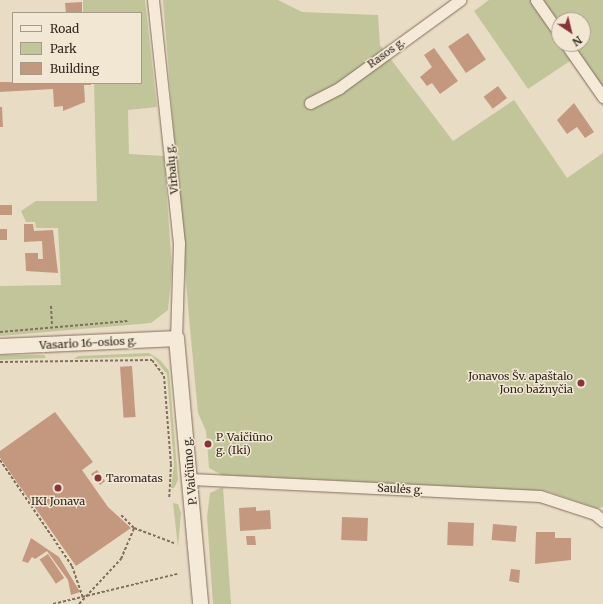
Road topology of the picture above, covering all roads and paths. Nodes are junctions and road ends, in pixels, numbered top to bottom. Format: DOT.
graph roads {
  1 [pos="153,0"];
  2 [pos="460,0"];
  3 [pos="536,0"];
  4 [pos="551,22"];
  5 [pos="572,52"];
  6 [pos="603,97"];
  7 [pos="310,104"];
  8 [pos="51,306"];
  9 [pos="128,321"];
  10 [pos="52,325"];
  11 [pos="0,332"];
  12 [pos="176,338"];
  13 [pos="0,346"];
  14 [pos="0,362"];
  15 [pos="0,460"];
  16 [pos="191,479"];
  17 [pos="169,497"];
  18 [pos="121,515"];
  19 [pos="603,521"];
  20 [pos="134,528"];
  21 [pos="174,543"];
  22 [pos="177,574"];
  23 [pos="83,598"];
  24 [pos="53,604"];
  25 [pos="79,604"];
  26 [pos="200,604"];
  1 -- 12 [label="street, Virbalų g."];
  2 -- 7 [label="street, Rasos g."];
  3 -- 4 [label="street"];
  5 -- 6 [label="street"];
  8 -- 10 [label="path"];
  9 -- 10 [label="path"];
  10 -- 11 [label="path"];
  12 -- 13 [label="main road, Vasario 16-osios g."];
  12 -- 16 [label="main road, P. Vaičiūno g."];
  14 -- 17 [label="path"];
  15 -- 23 [label="path"];
  16 -- 19 [label="street, Saulės g."];
  16 -- 26 [label="main road, P. Vaičiūno g."];
  18 -- 20 [label="path"];
  20 -- 21 [label="path"];
  20 -- 23 [label="path"];
  22 -- 23 [label="path"];
  23 -- 24 [label="path"];
  23 -- 25 [label="path"];
}
